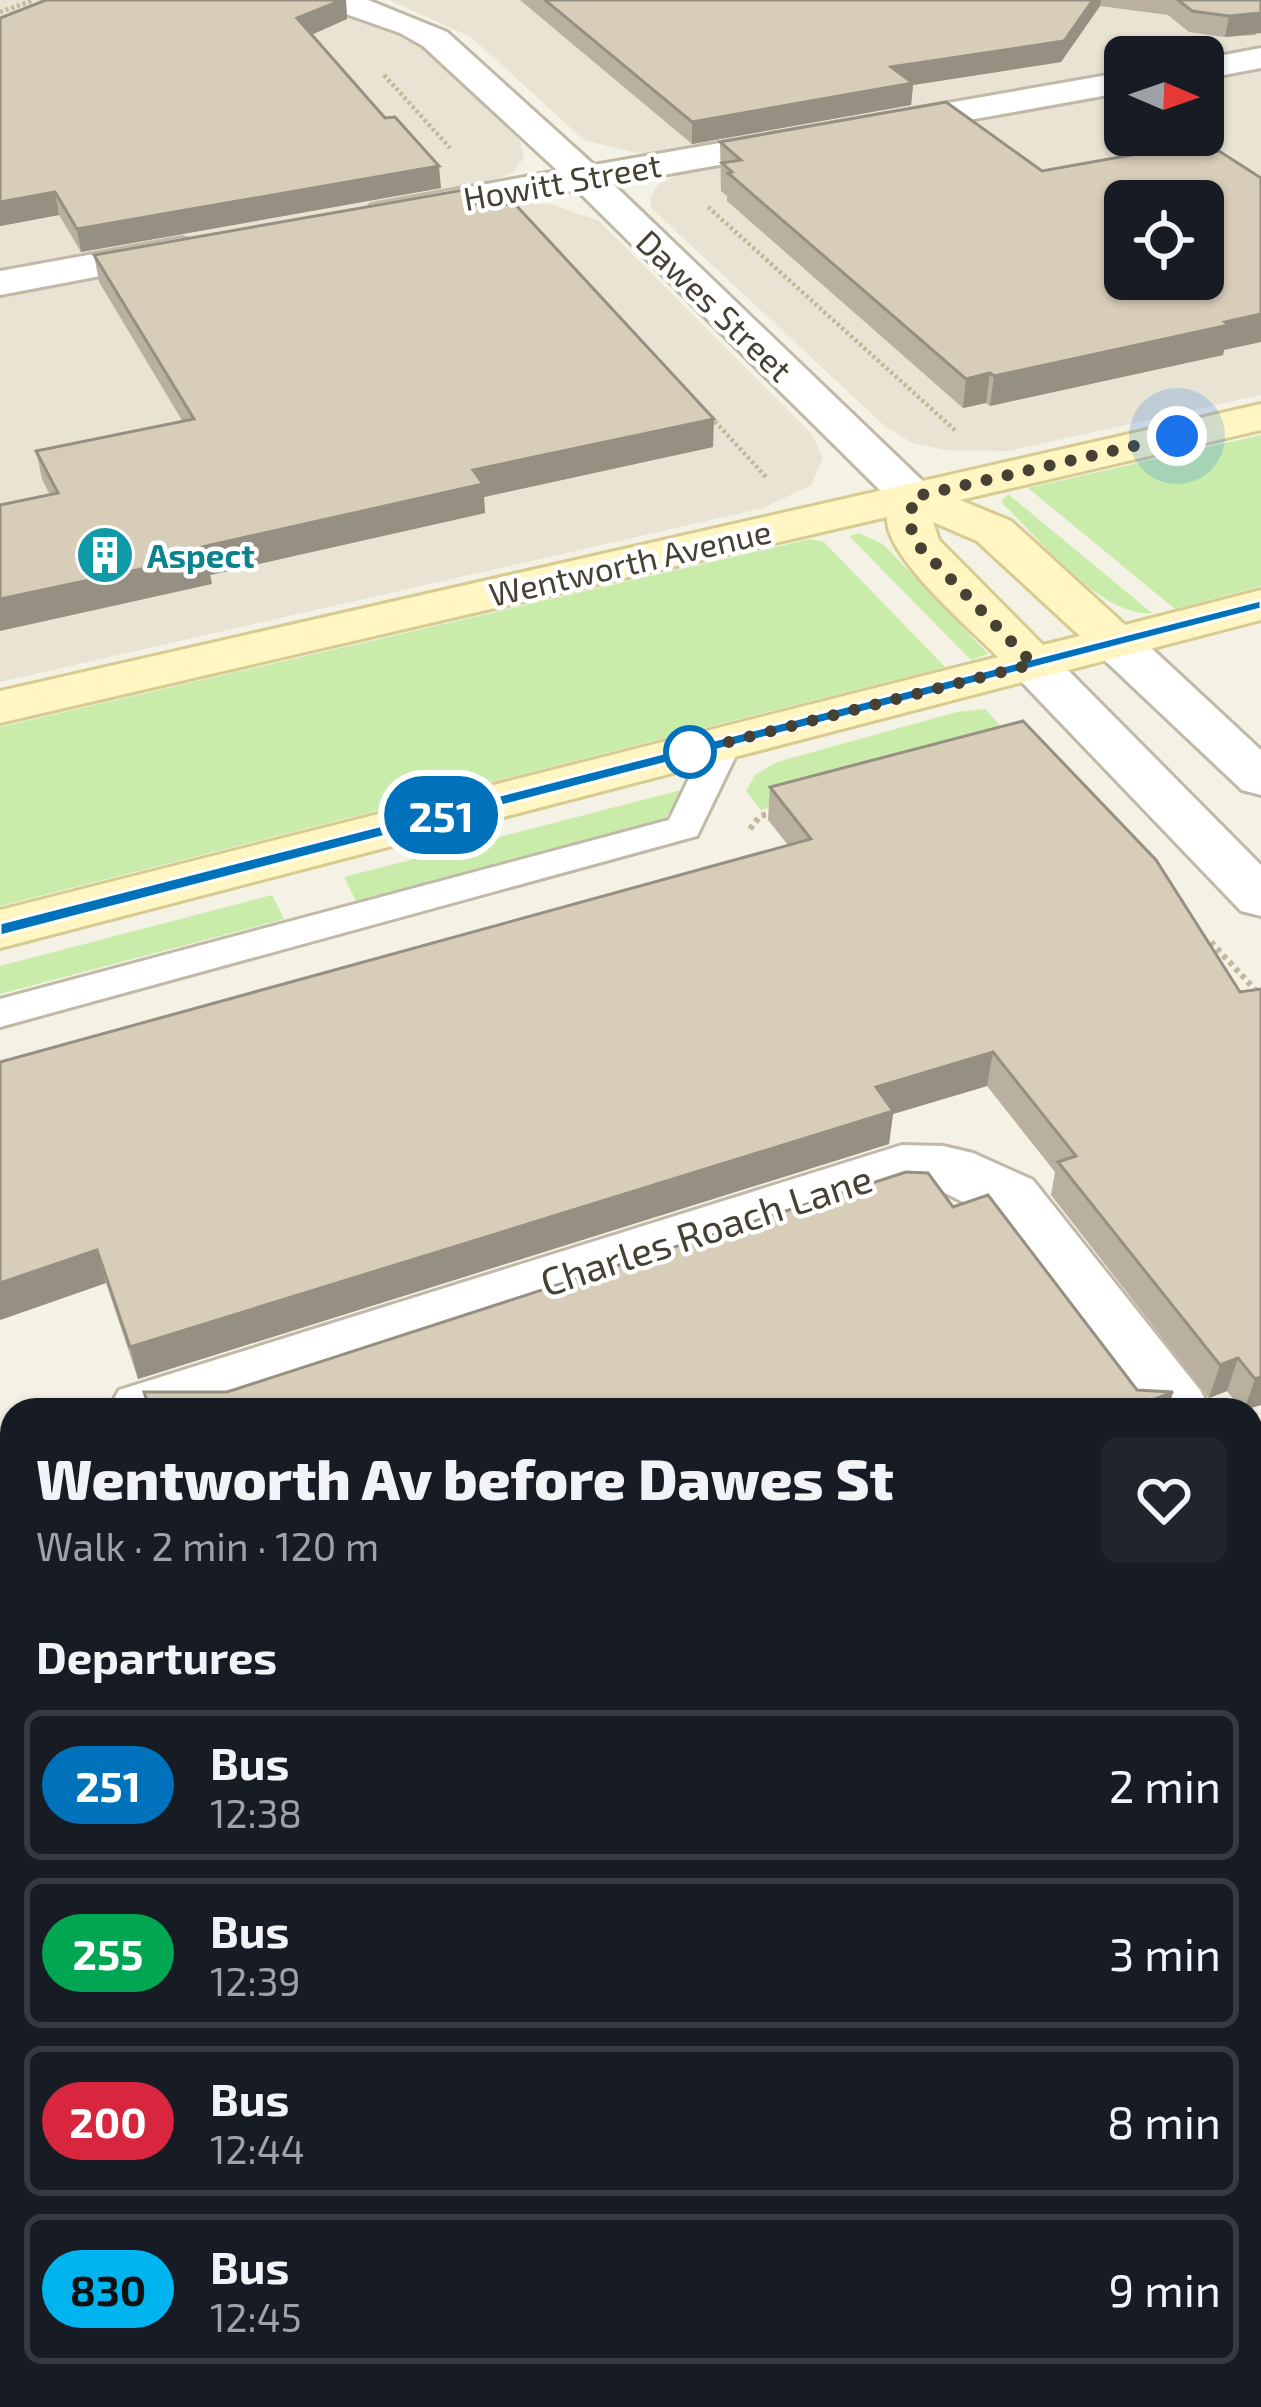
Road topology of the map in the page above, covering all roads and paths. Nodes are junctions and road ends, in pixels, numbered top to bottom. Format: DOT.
graph roads {
  1 [pos="34,0"];
  2 [pos="337,0"];
  3 [pos="0,12"];
  4 [pos="1261,58"];
  5 [pos="1224,64"];
  6 [pos="1104,86"];
  7 [pos="661,164"];
  8 [pos="585,177"];
  9 [pos="351,219"];
  10 [pos="210,245"];
  11 [pos="0,283"];
  12 [pos="1261,417"];
  13 [pos="962,436"];
  14 [pos="913,497"];
  15 [pos="1261,605"];
  16 [pos="1115,642"];
  17 [pos="1033,664"];
  18 [pos="0,707"];
  19 [pos="724,743"];
  20 [pos="1261,780"];
  21 [pos="1173,808"];
  22 [pos="1261,898"];
  23 [pos="0,929"];
  24 [pos="0,1013"];
  25 [pos="181,1398"];
  26 [pos="1165,1398"];
  1 -- 3 [label="path"];
  2 -- 8 [label="street, Dawes Street"];
  4 -- 5 [label="street"];
  6 -- 7 [label="street, Howitt Street"];
  7 -- 8 [label="street, Howitt Street"];
  7 -- 13 [label="path"];
  8 -- 9 [label="street, Howitt Street"];
  8 -- 14 [label="street, Dawes Street"];
  10 -- 11 [label="street"];
  12 -- 14 [label="main road, Wentworth Avenue"];
  14 -- 16 [label="main road"];
  14 -- 17 [label="main road"];
  14 -- 18 [label="main road, Wentworth Avenue"];
  15 -- 16 [label="main road"];
  16 -- 17 [label="main road"];
  16 -- 20 [label="street"];
  17 -- 19 [label="main road"];
  17 -- 21 [label="street"];
  19 -- 23 [label="main road"];
  19 -- 24 [label="lane"];
  20 -- 21 [label="street"];
  21 -- 22 [label="street"];
  25 -- 26 [label="street, Charles Roach Lane"];
}
